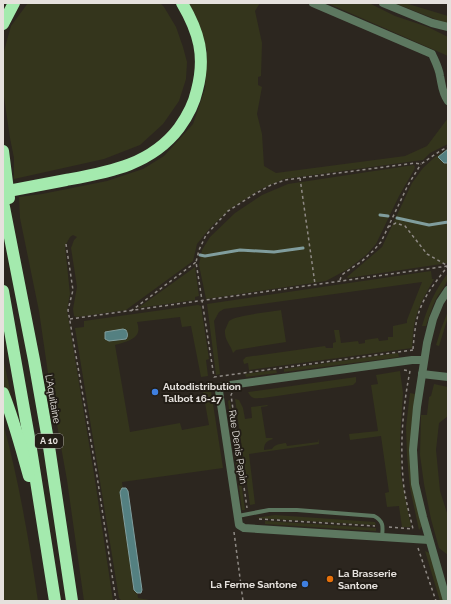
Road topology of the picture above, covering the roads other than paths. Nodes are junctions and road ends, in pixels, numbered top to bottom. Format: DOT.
graph roads {
  1 [pos="14,3"];
  2 [pos="172,3"];
  3 [pos="182,3"];
  4 [pos="313,3"];
  5 [pos="383,3"];
  6 [pos="432,23"];
  7 [pos="3,24"];
  8 [pos="448,27"];
  9 [pos="448,33"];
  10 [pos="448,101"];
  11 [pos="3,151"];
  12 [pos="29,184"];
  13 [pos="3,186"];
  14 [pos="3,192"];
  15 [pos="3,202"];
  16 [pos="19,283"];
  17 [pos="448,290"];
  18 [pos="3,291"];
  19 [pos="424,360"];
  20 [pos="422,374"];
  21 [pos="448,377"];
  22 [pos="3,393"];
  23 [pos="238,516"];
  24 [pos="382,537"];
  25 [pos="429,540"];
  26 [pos="46,543"];
  27 [pos="55,601"];
  28 [pos="72,601"];
  29 [pos="446,601"];
  1 -- 7 [label="highway"];
  2 -- 12 [label="highway"];
  3 -- 12 [label="highway"];
  4 -- 10 [label="street"];
  5 -- 6 [label="street"];
  6 -- 8 [label="street"];
  6 -- 9 [label="street"];
  11 -- 16 [label="highway"];
  12 -- 13 [label="highway"];
  12 -- 14 [label="highway"];
  15 -- 16 [label="highway, L'Aquitaine / A 10"];
  16 -- 28 [label="highway, L'Aquitaine / A 10"];
  17 -- 19 [label="street"];
  18 -- 26 [label="highway, A 10"];
  19 -- 20 [label="street"];
  19 -- 23 [label="street, Rue Denis Papin"];
  20 -- 21 [label="street"];
  20 -- 25 [label="street"];
  22 -- 26 [label="highway"];
  23 -- 24 [label="street"];
  23 -- 24 [label="lane"];
  24 -- 25 [label="street"];
  25 -- 29 [label="street"];
  26 -- 27 [label="highway, A 10"];
}
